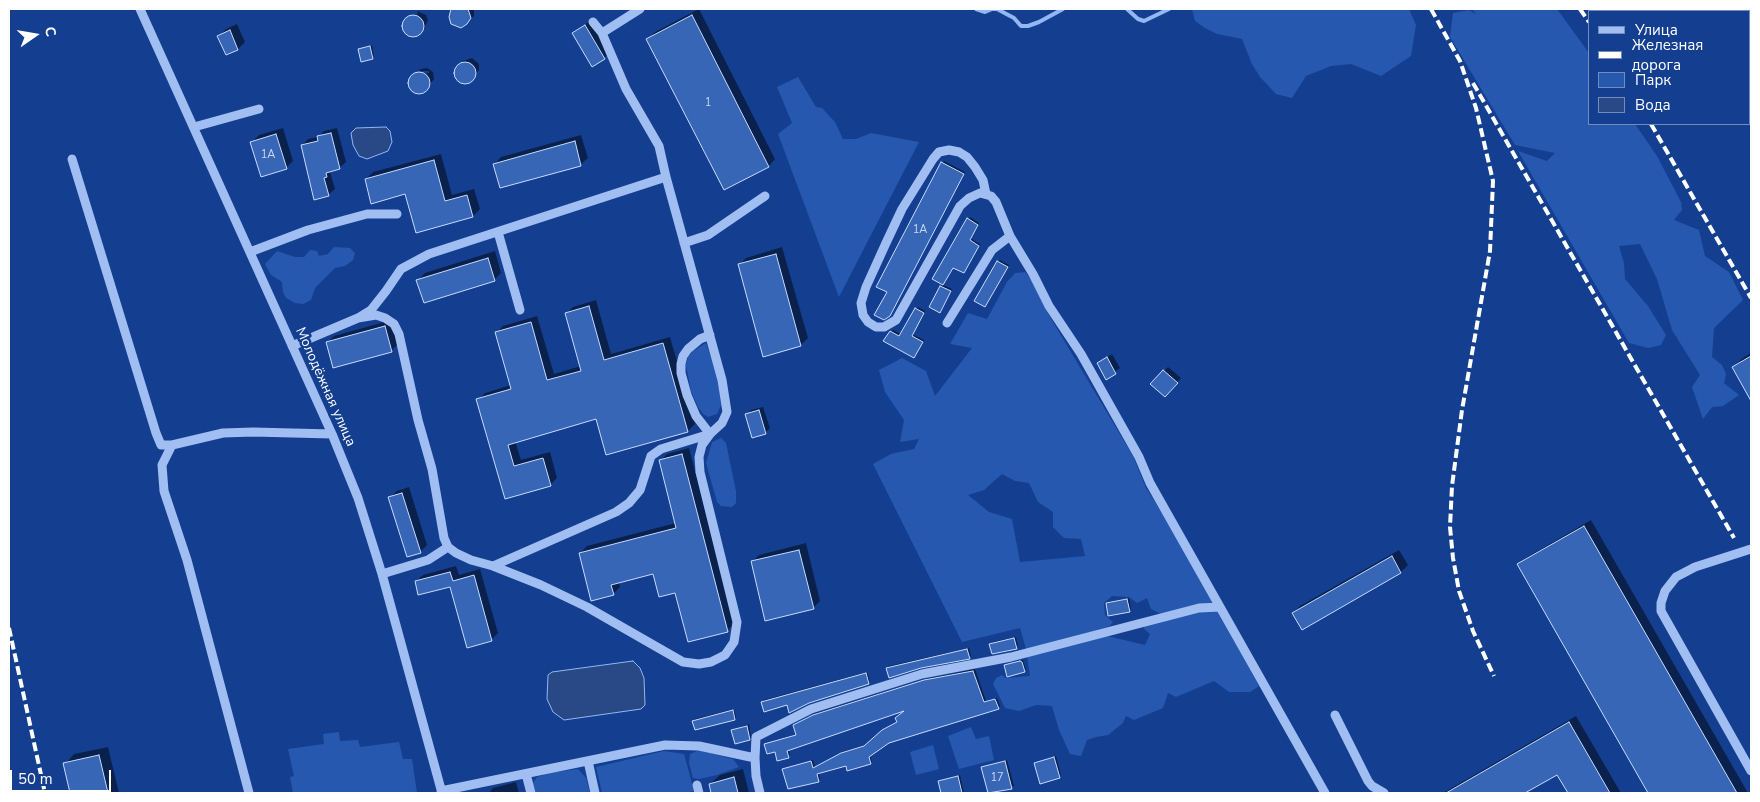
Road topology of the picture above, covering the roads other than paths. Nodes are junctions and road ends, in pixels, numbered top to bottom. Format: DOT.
graph roads {
  1 [pos="140,9"];
  2 [pos="640,9"];
  3 [pos="594,22"];
  4 [pos="602,33"];
  5 [pos="259,109"];
  6 [pos="194,127"];
  7 [pos="72,159"];
  8 [pos="666,177"];
  9 [pos="986,194"];
  10 [pos="765,196"];
  11 [pos="397,214"];
  12 [pos="498,232"];
  13 [pos="1010,236"];
  14 [pos="684,243"];
  15 [pos="250,252"];
  16 [pos="520,310"];
  17 [pos="358,318"];
  18 [pos="947,323"];
  19 [pos="710,335"];
  20 [pos="292,346"];
  21 [pos="332,434"];
  22 [pos="710,434"];
  23 [pos="172,445"];
  24 [pos="448,547"];
  25 [pos="1751,549"];
  26 [pos="494,566"];
  27 [pos="382,574"];
  28 [pos="1220,607"];
  29 [pos="1335,715"];
  30 [pos="755,758"];
  31 [pos="588,761"];
  32 [pos="1751,771"];
  33 [pos="526,774"];
  34 [pos="442,792"];
  35 [pos="249,793"];
  36 [pos="531,793"];
  37 [pos="596,793"];
  38 [pos="760,793"];
  39 [pos="1325,793"];
  40 [pos="1384,793"];
  1 -- 6 [label="street, Молодёжная улица"];
  2 -- 4 [label="street"];
  3 -- 4 [label="street"];
  4 -- 8 [label="street"];
  5 -- 6 [label="street"];
  6 -- 15 [label="street, Молодёжная улица"];
  7 -- 23 [label="street"];
  8 -- 12 [label="street"];
  8 -- 14 [label="street"];
  9 -- 9 [label="street"];
  9 -- 13 [label="street"];
  10 -- 14 [label="street"];
  11 -- 15 [label="street"];
  12 -- 16 [label="street"];
  12 -- 17 [label="street"];
  13 -- 18 [label="street"];
  13 -- 28 [label="street"];
  14 -- 19 [label="street"];
  15 -- 20 [label="street, Молодёжная улица"];
  17 -- 20 [label="street"];
  17 -- 24 [label="street"];
  19 -- 22 [label="street"];
  19 -- 22 [label="street"];
  20 -- 21 [label="street, Молодёжная улица"];
  21 -- 23 [label="street"];
  21 -- 27 [label="street, Молодёжная улица"];
  22 -- 26 [label="street"];
  22 -- 26 [label="street"];
  23 -- 35 [label="street"];
  24 -- 26 [label="street"];
  24 -- 27 [label="street"];
  25 -- 32 [label="street"];
  27 -- 34 [label="street, Молодёжная улица"];
  28 -- 30 [label="street"];
  28 -- 39 [label="street"];
  29 -- 40 [label="street"];
  30 -- 31 [label="street"];
  30 -- 38 [label="street"];
  31 -- 33 [label="street"];
  31 -- 37 [label="street"];
  33 -- 34 [label="street"];
  33 -- 36 [label="street"];
}
